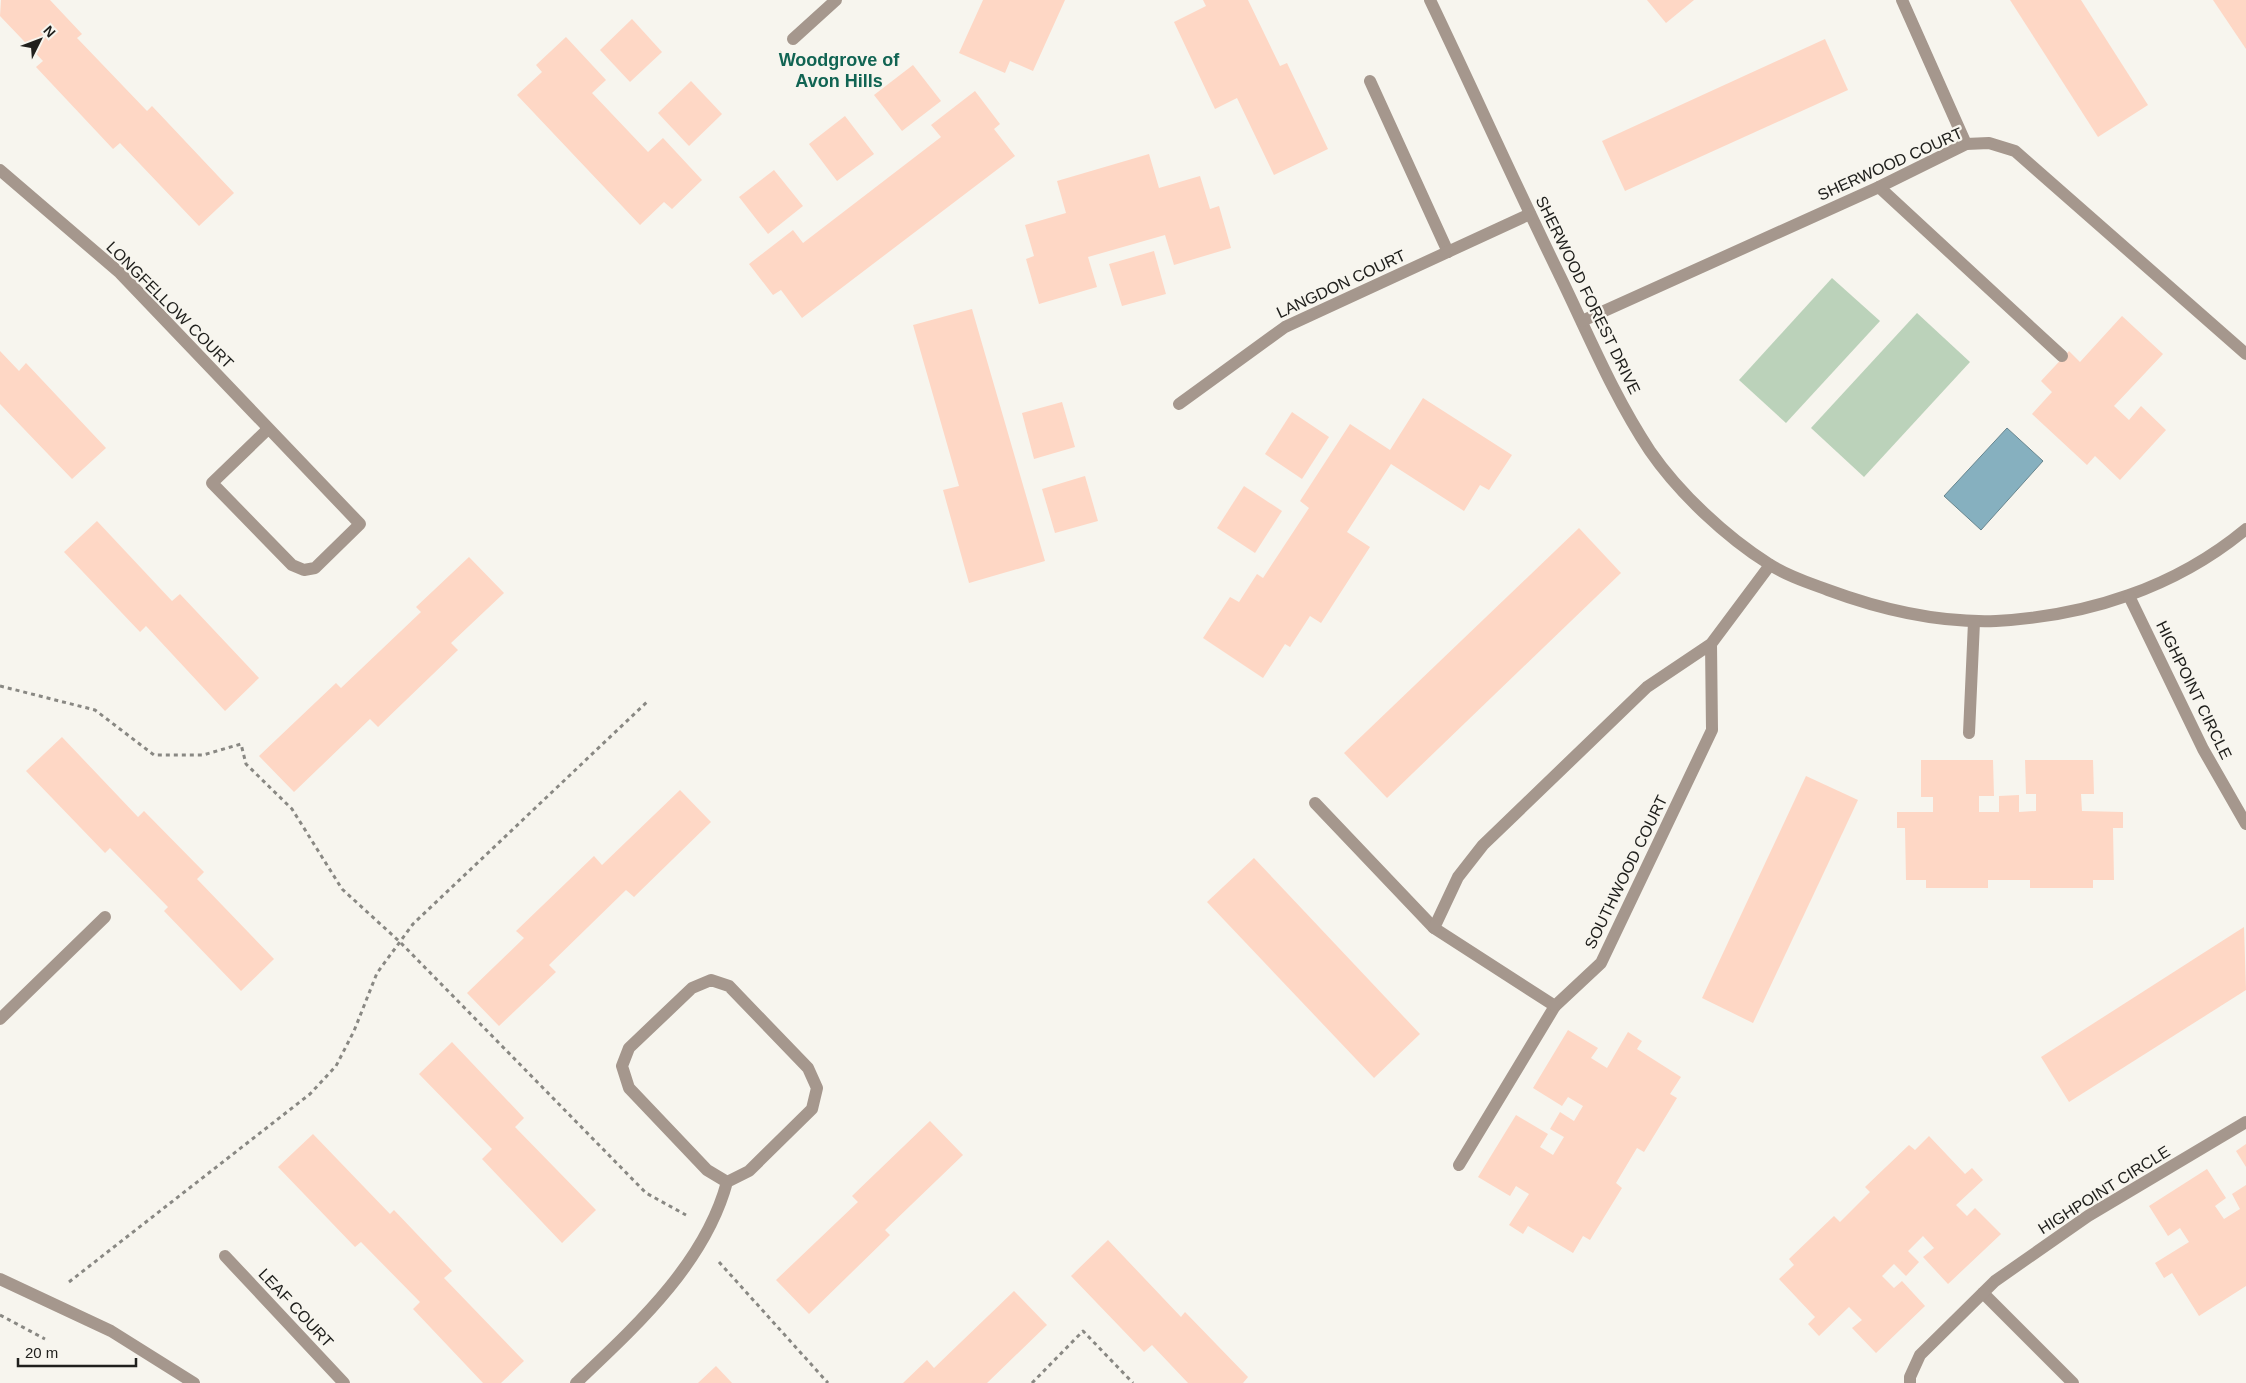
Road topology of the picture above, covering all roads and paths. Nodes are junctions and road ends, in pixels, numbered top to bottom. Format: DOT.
graph roads {
  1 [pos="836,0"];
  2 [pos="1430,0"];
  3 [pos="1902,0"];
  4 [pos="793,39"];
  5 [pos="1370,81"];
  6 [pos="1966,144"];
  7 [pos="0,170"];
  8 [pos="1879,187"];
  9 [pos="1530,214"];
  10 [pos="1448,252"];
  11 [pos="1582,321"];
  12 [pos="2246,354"];
  13 [pos="2062,356"];
  14 [pos="1179,404"];
  15 [pos="268,429"];
  16 [pos="2246,529"];
  17 [pos="1770,565"];
  18 [pos="2129,596"];
  19 [pos="1974,622"];
  20 [pos="1711,644"];
  21 [pos="0,686"];
  22 [pos="648,701"];
  23 [pos="1969,733"];
  24 [pos="1315,803"];
  25 [pos="2246,824"];
  26 [pos="105,917"];
  27 [pos="1434,928"];
  28 [pos="400,942"];
  29 [pos="1555,1006"];
  30 [pos="0,1019"];
  31 [pos="2246,1122"];
  32 [pos="1459,1165"];
  33 [pos="727,1182"];
  34 [pos="708,1227"];
  35 [pos="700,1241"];
  36 [pos="225,1256"];
  37 [pos="0,1279"];
  38 [pos="70,1282"];
  39 [pos="1984,1293"];
  40 [pos="0,1315"];
  41 [pos="45,1339"];
  42 [pos="194,1383"];
  43 [pos="344,1383"];
  44 [pos="576,1383"];
  45 [pos="828,1383"];
  46 [pos="1032,1383"];
  47 [pos="1133,1383"];
  48 [pos="1910,1383"];
  49 [pos="2073,1383"];
  1 -- 4 [label="street"];
  2 -- 9 [label="street, SHERWOOD FOREST DRIVE"];
  3 -- 6 [label="street"];
  5 -- 10 [label="street"];
  6 -- 8 [label="street, SHERWOOD COURT"];
  6 -- 12 [label="street, SHERWOOD COURT"];
  7 -- 15 [label="street, LONGFELLOW COURT"];
  8 -- 11 [label="street, SHERWOOD COURT"];
  8 -- 13 [label="street"];
  9 -- 10 [label="street, LANGDON COURT"];
  9 -- 11 [label="street, SHERWOOD FOREST DRIVE"];
  10 -- 14 [label="street, LANGDON COURT"];
  11 -- 17 [label="street, SHERWOOD FOREST DRIVE"];
  15 -- 15 [label="street, LONGFELLOW COURT"];
  16 -- 18 [label="street, SHERWOOD FOREST DRIVE"];
  17 -- 19 [label="street, SHERWOOD FOREST DRIVE"];
  17 -- 20 [label="street"];
  18 -- 19 [label="street, SHERWOOD FOREST DRIVE"];
  18 -- 25 [label="street, HIGHPOINT CIRCLE"];
  19 -- 23 [label="street"];
  20 -- 27 [label="street"];
  20 -- 29 [label="street, SOUTHWOOD COURT"];
  21 -- 28 [label="path"];
  22 -- 28 [label="path"];
  24 -- 27 [label="street"];
  26 -- 30 [label="street"];
  27 -- 29 [label="street"];
  28 -- 34 [label="path"];
  28 -- 38 [label="path"];
  29 -- 32 [label="street, SOUTHWOOD COURT"];
  31 -- 39 [label="street, HIGHPOINT CIRCLE"];
  33 -- 33 [label="street"];
  33 -- 34 [label="street"];
  34 -- 35 [label="street"];
  35 -- 44 [label="street"];
  35 -- 45 [label="path"];
  36 -- 43 [label="street, LEAF COURT"];
  37 -- 42 [label="street"];
  39 -- 48 [label="street, HIGHPOINT CIRCLE"];
  39 -- 49 [label="street"];
  40 -- 41 [label="path"];
  46 -- 47 [label="path"];
}
